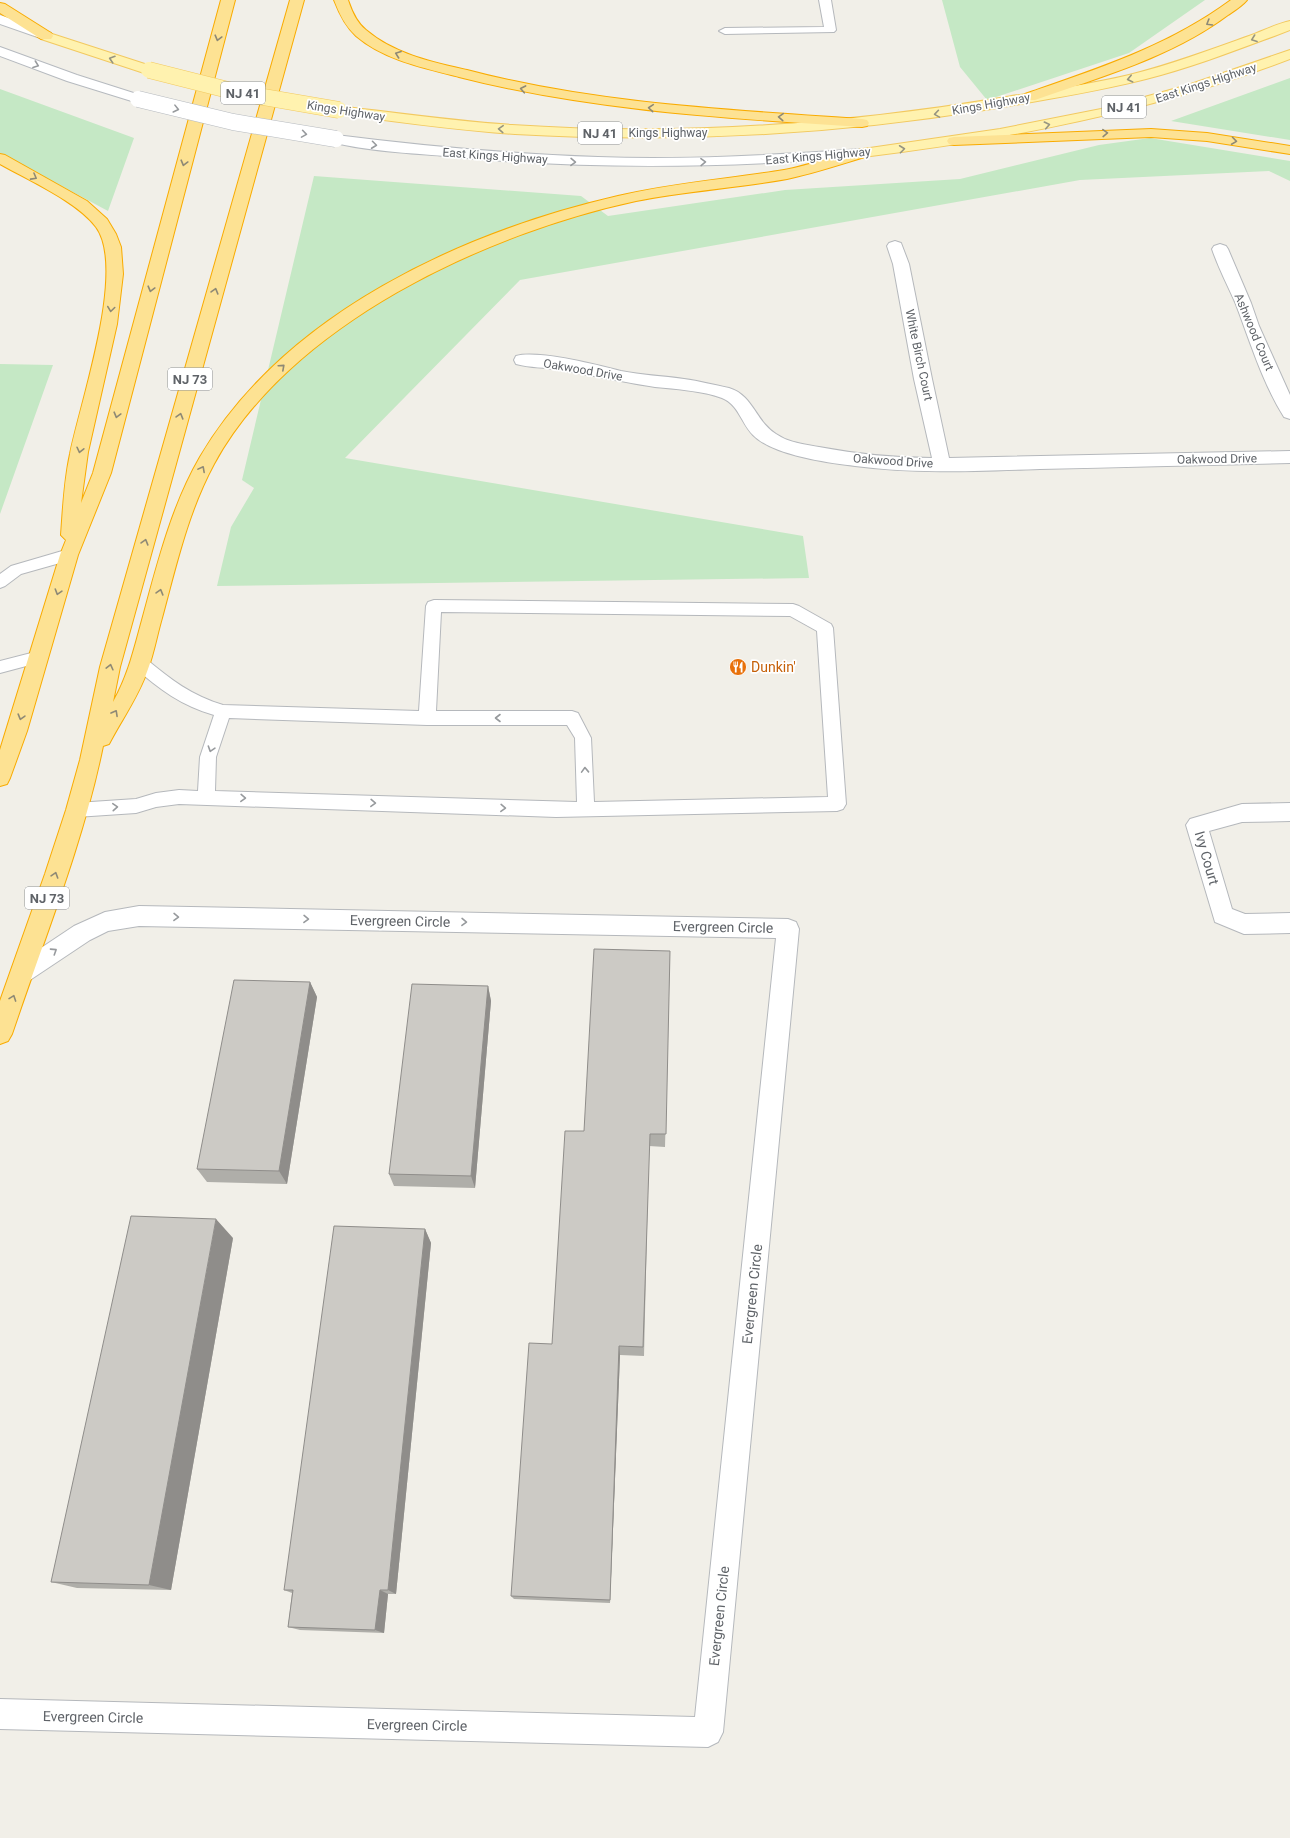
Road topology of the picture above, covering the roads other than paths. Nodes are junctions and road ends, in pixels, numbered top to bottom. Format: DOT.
graph roads {
  1 [pos="228,0"];
  2 [pos="297,0"];
  3 [pos="341,0"];
  4 [pos="825,0"];
  5 [pos="1240,0"];
  6 [pos="0,7"];
  7 [pos="0,19"];
  8 [pos="1290,25"];
  9 [pos="725,31"];
  10 [pos="46,36"];
  11 [pos="0,51"];
  12 [pos="1290,54"];
  13 [pos="1030,97"];
  14 [pos="862,123"];
  15 [pos="954,142"];
  16 [pos="1290,150"];
  17 [pos="863,153"];
  18 [pos="0,158"];
  19 [pos="894,246"];
  20 [pos="1220,249"];
  21 [pos="522,360"];
  22 [pos="1290,413"];
  23 [pos="1290,457"];
  24 [pos="942,464"];
  25 [pos="69,554"];
  26 [pos="0,582"];
  27 [pos="39,657"];
  28 [pos="140,663"];
  29 [pos="0,667"];
  30 [pos="223,711"];
  31 [pos="427,718"];
  32 [pos="90,760"];
  33 [pos="0,778"];
  34 [pos="206,797"];
  35 [pos="586,809"];
  36 [pos="76,810"];
  37 [pos="1290,812"];
  38 [pos="1290,923"];
  39 [pos="22,973"];
  40 [pos="0,1034"];
  41 [pos="0,1714"];
  1 -- 25 [label="highway, one-way"];
  32 -- 2 [label="highway, NJ 73, one-way"];
  14 -- 3 [label="highway, one-way"];
  4 -- 9 [label="lane"];
  5 -- 13 [label="highway, one-way"];
  6 -- 10 [label="highway"];
  7 -- 10 [label="street, Kings Highway / NJ 41"];
  8 -- 13 [label="main road, Kings Highway / NJ 41, one-way"];
  14 -- 10 [label="main road, Kings Highway / NJ 41, one-way, bridge"];
  11 -- 17 [label="street, East Kings Highway / NJ 41, one-way, bridge"];
  15 -- 12 [label="main road, East Kings Highway / NJ 41, one-way"];
  13 -- 14 [label="main road, Kings Highway / NJ 41, one-way"];
  15 -- 16 [label="highway, one-way"];
  17 -- 15 [label="main road, East Kings Highway / NJ 41, one-way"];
  28 -- 17 [label="highway, one-way"];
  18 -- 25 [label="highway, one-way"];
  19 -- 24 [label="street, White Birch Court"];
  20 -- 22 [label="street, Ashwood Court"];
  21 -- 24 [label="street, Oakwood Drive"];
  23 -- 24 [label="street, Oakwood Drive"];
  25 -- 26 [label="lane"];
  25 -- 27 [label="highway, one-way"];
  27 -- 29 [label="lane"];
  27 -- 33 [label="highway, one-way"];
  28 -- 30 [label="lane"];
  32 -- 28 [label="highway, one-way"];
  30 -- 31 [label="lane"];
  30 -- 34 [label="lane, one-way"];
  35 -- 31 [label="lane, one-way"];
  31 -- 35 [label="lane"];
  32 -- 36 [label="highway, NJ 73"];
  34 -- 35 [label="lane, one-way"];
  36 -- 34 [label="lane, one-way"];
  39 -- 36 [label="highway, NJ 73, one-way"];
  37 -- 38 [label="street, Ivy Court"];
  40 -- 39 [label="highway, NJ 73, one-way"];
  39 -- 41 [label="street, Evergreen Circle, one-way"];
}
